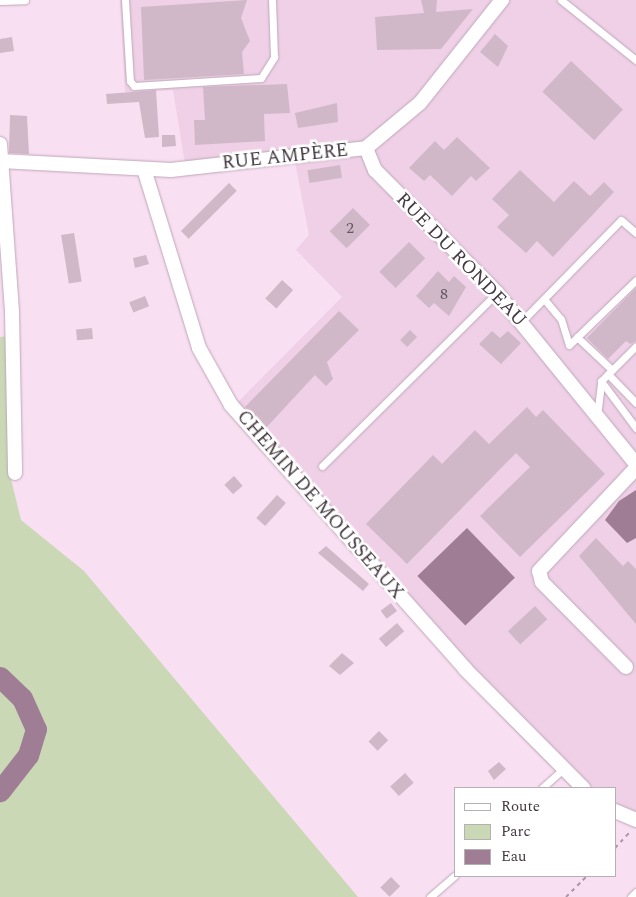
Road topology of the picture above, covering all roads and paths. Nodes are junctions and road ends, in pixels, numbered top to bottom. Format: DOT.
graph roads {
  1 [pos="24,0"];
  2 [pos="125,0"];
  3 [pos="272,0"];
  4 [pos="502,0"];
  5 [pos="561,0"];
  6 [pos="0,1"];
  7 [pos="636,60"];
  8 [pos="0,144"];
  9 [pos="366,148"];
  10 [pos="1,161"];
  11 [pos="144,169"];
  12 [pos="636,233"];
  13 [pos="636,280"];
  14 [pos="498,293"];
  15 [pos="544,300"];
  16 [pos="522,321"];
  17 [pos="577,337"];
  18 [pos="636,346"];
  19 [pos="610,372"];
  20 [pos="601,381"];
  21 [pos="636,403"];
  22 [pos="596,419"];
  23 [pos="636,427"];
  24 [pos="636,464"];
  25 [pos="322,466"];
  26 [pos="636,468"];
  27 [pos="15,472"];
  28 [pos="626,667"];
  29 [pos="562,769"];
  30 [pos="543,787"];
  31 [pos="582,787"];
  32 [pos="616,811"];
  33 [pos="636,820"];
  34 [pos="636,826"];
  35 [pos="616,847"];
  36 [pos="454,876"];
  37 [pos="586,877"];
  38 [pos="636,892"];
  39 [pos="430,897"];
  40 [pos="566,897"];
  41 [pos="631,897"];
  1 -- 6 [label="lane"];
  2 -- 3 [label="lane"];
  4 -- 9 [label="street, RUE AMPÈRE"];
  5 -- 7 [label="lane"];
  8 -- 10 [label="street"];
  9 -- 11 [label="street, RUE AMPÈRE"];
  9 -- 14 [label="street, RUE DU RONDEAU"];
  10 -- 11 [label="street, RUE AMPÈRE"];
  10 -- 27 [label="street"];
  11 -- 29 [label="street, CHEMIN DE MOUSSEAUX"];
  12 -- 15 [label="lane"];
  13 -- 17 [label="lane"];
  14 -- 16 [label="street, RUE DU RONDEAU"];
  14 -- 25 [label="lane"];
  15 -- 16 [label="lane"];
  15 -- 17 [label="lane"];
  16 -- 22 [label="street, RUE DU RONDEAU"];
  17 -- 19 [label="lane"];
  18 -- 19 [label="lane"];
  19 -- 20 [label="lane"];
  19 -- 21 [label="lane"];
  20 -- 22 [label="lane"];
  20 -- 23 [label="lane"];
  22 -- 24 [label="street, RUE DU RONDEAU"];
  26 -- 28 [label="street"];
  29 -- 30 [label="lane"];
  29 -- 31 [label="street, CHEMIN DE MOUSSEAUX"];
  32 -- 33 [label="street"];
  34 -- 35 [label="path"];
  36 -- 39 [label="lane"];
  37 -- 40 [label="path"];
  38 -- 41 [label="lane"];
}
